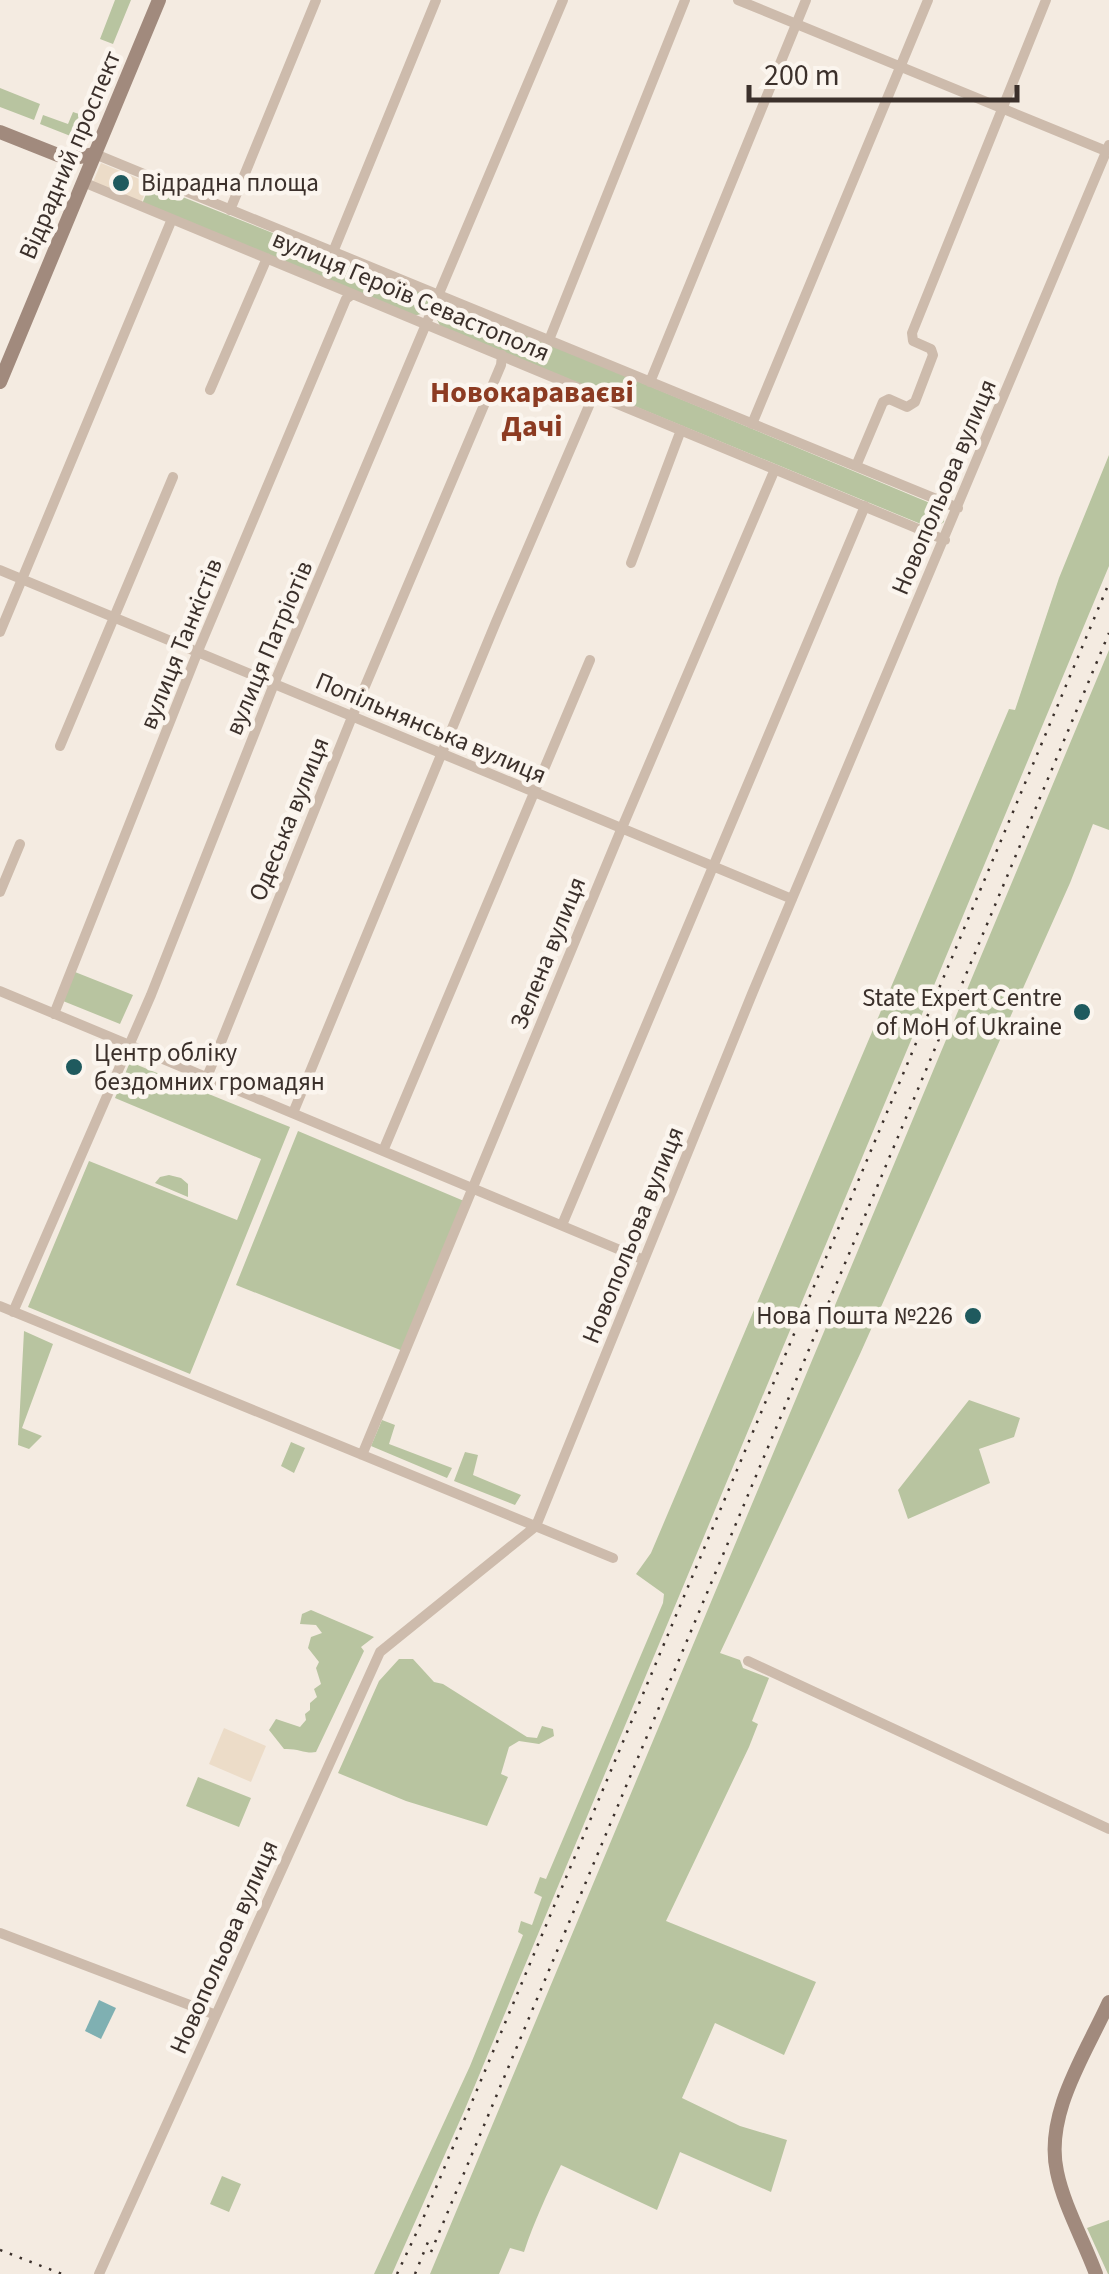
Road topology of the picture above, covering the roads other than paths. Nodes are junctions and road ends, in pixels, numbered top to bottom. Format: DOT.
graph roads {
  1 [pos="159,0"];
  2 [pos="316,0"];
  3 [pos="436,0"];
  4 [pos="562,0"];
  5 [pos="685,0"];
  6 [pos="738,0"];
  7 [pos="806,0"];
  8 [pos="928,0"];
  9 [pos="1046,0"];
  10 [pos="796,24"];
  11 [pos="900,66"];
  12 [pos="1001,108"];
  13 [pos="0,135"];
  14 [pos="1108,148"];
  15 [pos="95,154"];
  16 [pos="83,182"];
  17 [pos="230,210"];
  18 [pos="172,218"];
  19 [pos="333,252"];
  20 [pos="267,258"];
  21 [pos="354,294"];
  22 [pos="439,295"];
  23 [pos="428,324"];
  24 [pos="549,340"];
  25 [pos="502,355"];
  26 [pos="0,382"];
  27 [pos="650,382"];
  28 [pos="210,390"];
  29 [pos="594,394"];
  30 [pos="752,424"];
  31 [pos="681,430"];
  32 [pos="856,466"];
  33 [pos="775,469"];
  34 [pos="173,477"];
  35 [pos="865,506"];
  36 [pos="958,508"];
  37 [pos="945,540"];
  38 [pos="631,563"];
  39 [pos="0,570"];
  40 [pos="22,579"];
  41 [pos="113,617"];
  42 [pos="0,632"];
  43 [pos="198,651"];
  44 [pos="590,660"];
  45 [pos="274,684"];
  46 [pos="352,717"];
  47 [pos="60,746"];
  48 [pos="443,755"];
  49 [pos="532,792"];
  50 [pos="621,830"];
  51 [pos="20,844"];
  52 [pos="712,868"];
  53 [pos="0,892"];
  54 [pos="792,898"];
  55 [pos="0,992"];
  56 [pos="54,1014"];
  57 [pos="130,1045"];
  58 [pos="206,1077"];
  59 [pos="293,1114"];
  60 [pos="383,1151"];
  61 [pos="473,1188"];
  62 [pos="562,1226"];
  63 [pos="644,1260"];
  64 [pos="0,1306"];
  65 [pos="13,1312"];
  66 [pos="362,1455"];
  67 [pos="536,1526"];
  68 [pos="613,1558"];
  69 [pos="748,1661"];
  70 [pos="1109,1829"];
  71 [pos="0,1933"];
  72 [pos="1109,2002"];
  73 [pos="216,2016"];
  74 [pos="99,2274"];
  75 [pos="1096,2274"];
  1 -- 15 [label="street, Відрадний проспект"];
  2 -- 17 [label="street"];
  3 -- 19 [label="street"];
  4 -- 22 [label="street, вулиця Патріотів"];
  5 -- 24 [label="street"];
  6 -- 10 [label="street"];
  7 -- 10 [label="street"];
  8 -- 11 [label="street"];
  9 -- 12 [label="street"];
  10 -- 11 [label="street"];
  10 -- 27 [label="street"];
  11 -- 12 [label="street"];
  11 -- 30 [label="street"];
  12 -- 14 [label="street"];
  12 -- 32 [label="street"];
  13 -- 15 [label="street"];
  13 -- 16 [label="street"];
  14 -- 36 [label="street, Новопольова вулиця"];
  15 -- 16 [label="street, Відрадний проспект"];
  15 -- 17 [label="street, вулиця Героїв Севастополя"];
  16 -- 18 [label="street, вулиця Героїв Севастополя"];
  16 -- 26 [label="street, Відрадний проспект"];
  17 -- 19 [label="street, вулиця Героїв Севастополя"];
  18 -- 20 [label="street, вулиця Героїв Севастополя"];
  18 -- 40 [label="street"];
  19 -- 22 [label="street, вулиця Героїв Севастополя"];
  20 -- 21 [label="street, вулиця Героїв Севастополя"];
  20 -- 28 [label="street"];
  21 -- 23 [label="street, вулиця Героїв Севастополя"];
  21 -- 43 [label="street, вулиця Танкістів"];
  22 -- 23 [label="street, вулиця Патріотів"];
  22 -- 24 [label="street, вулиця Героїв Севастополя"];
  23 -- 25 [label="street, вулиця Героїв Севастополя"];
  23 -- 45 [label="street, вулиця Патріотів"];
  24 -- 27 [label="street, вулиця Героїв Севастополя"];
  25 -- 29 [label="street, вулиця Героїв Севастополя"];
  25 -- 46 [label="street, Одеська вулиця"];
  27 -- 30 [label="street, вулиця Героїв Севастополя"];
  29 -- 31 [label="street, вулиця Героїв Севастополя"];
  29 -- 48 [label="street"];
  30 -- 32 [label="street, вулиця Героїв Севастополя"];
  31 -- 33 [label="street, вулиця Героїв Севастополя"];
  31 -- 38 [label="street"];
  32 -- 36 [label="street, вулиця Героїв Севастополя"];
  33 -- 35 [label="street, вулиця Героїв Севастополя"];
  33 -- 50 [label="street, Зелена вулиця"];
  34 -- 41 [label="street"];
  35 -- 37 [label="street, вулиця Героїв Севастополя"];
  35 -- 52 [label="street"];
  36 -- 37 [label="street, Новопольова вулиця"];
  37 -- 54 [label="street, Новопольова вулиця"];
  39 -- 40 [label="street, Попільнянська вулиця"];
  40 -- 41 [label="street, Попільнянська вулиця"];
  40 -- 42 [label="street"];
  41 -- 43 [label="street, Попільнянська вулиця"];
  41 -- 47 [label="street"];
  43 -- 45 [label="street, Попільнянська вулиця"];
  43 -- 56 [label="street, вулиця Танкістів"];
  44 -- 49 [label="street"];
  45 -- 46 [label="street, Попільнянська вулиця"];
  45 -- 57 [label="street, вулиця Патріотів"];
  46 -- 48 [label="street, Попільнянська вулиця"];
  46 -- 58 [label="street, Одеська вулиця"];
  48 -- 49 [label="street, Попільнянська вулиця"];
  48 -- 59 [label="street"];
  49 -- 50 [label="street, Попільнянська вулиця"];
  49 -- 60 [label="street"];
  50 -- 52 [label="street, Попільнянська вулиця"];
  50 -- 61 [label="street, Зелена вулиця"];
  51 -- 53 [label="street"];
  52 -- 54 [label="street, Попільнянська вулиця"];
  52 -- 62 [label="street"];
  54 -- 63 [label="street, Новопольова вулиця"];
  55 -- 56 [label="street"];
  56 -- 57 [label="street"];
  57 -- 58 [label="street"];
  57 -- 65 [label="street, вулиця Патріотів"];
  58 -- 59 [label="street"];
  59 -- 60 [label="street"];
  60 -- 61 [label="street"];
  61 -- 62 [label="street"];
  61 -- 66 [label="street, Зелена вулиця"];
  62 -- 63 [label="street"];
  63 -- 67 [label="street, Новопольова вулиця"];
  64 -- 65 [label="street"];
  65 -- 66 [label="street"];
  66 -- 67 [label="street"];
  67 -- 68 [label="street"];
  67 -- 73 [label="street, Новопольова вулиця"];
  69 -- 70 [label="street"];
  71 -- 73 [label="street"];
  72 -- 75 [label="street"];
  73 -- 74 [label="street, Новопольова вулиця"];
}
